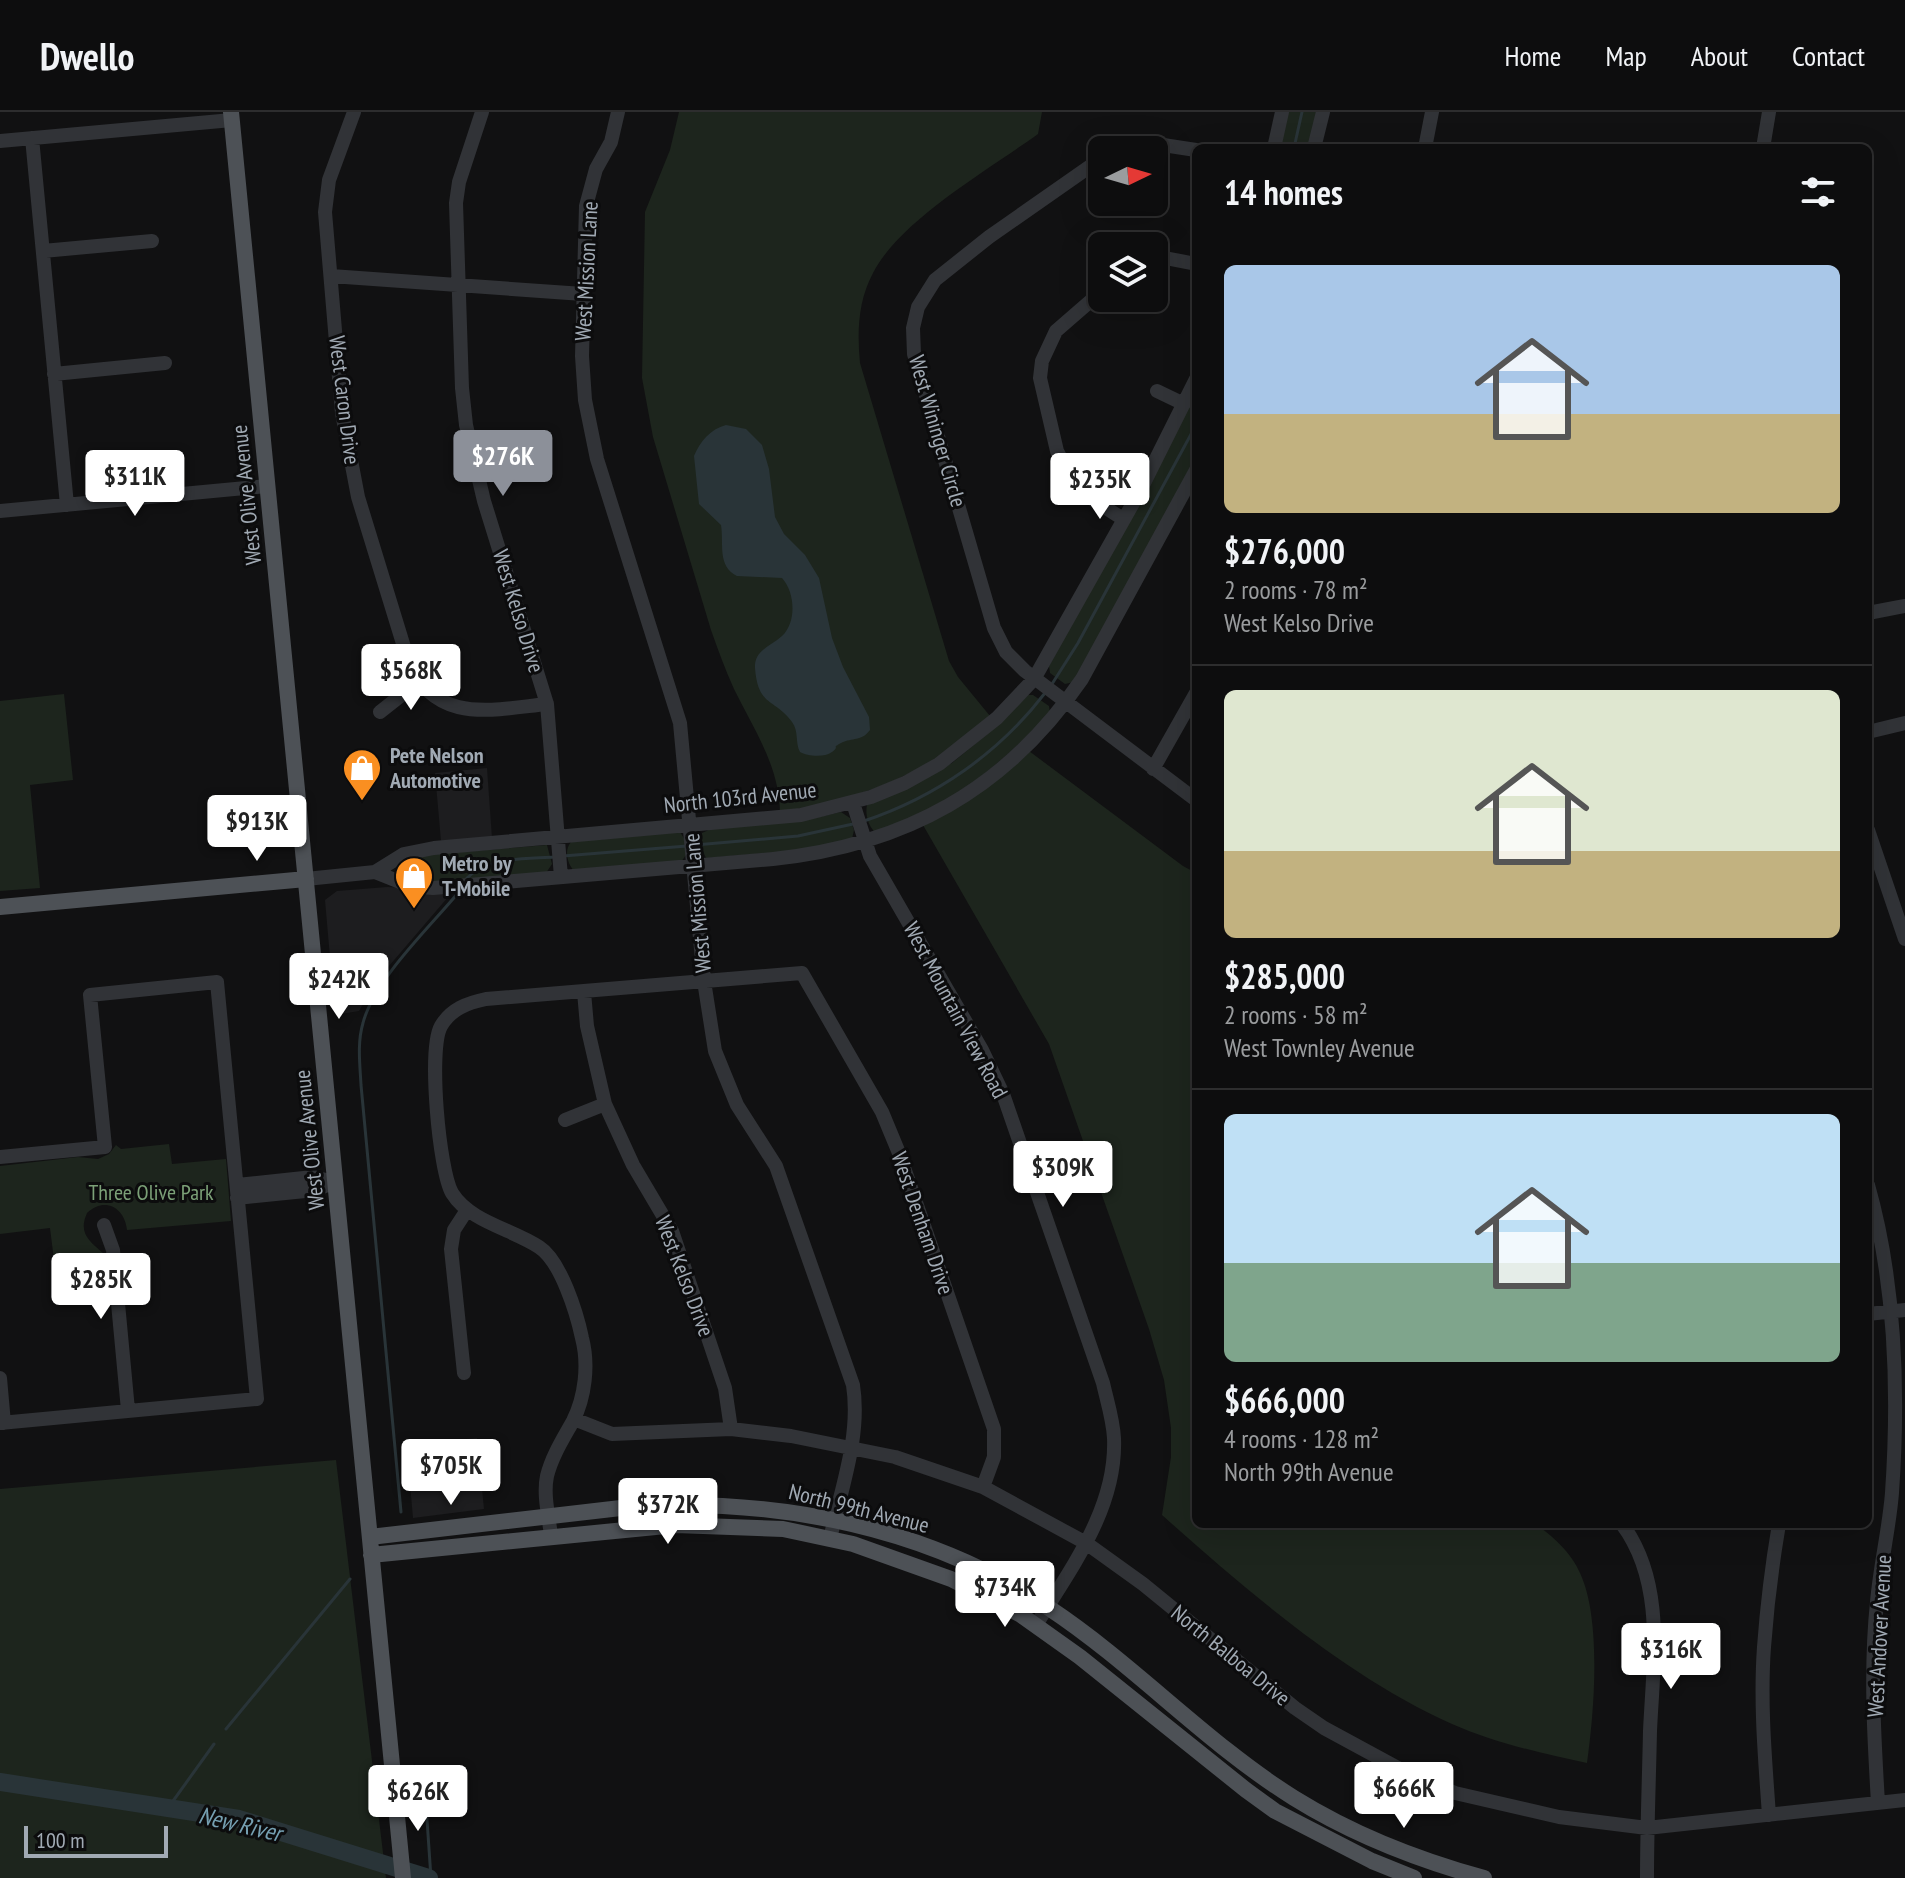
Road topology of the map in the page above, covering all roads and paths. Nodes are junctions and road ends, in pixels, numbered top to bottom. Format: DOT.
graph roads {
  1 [pos="354,112"];
  2 [pos="482,112"];
  3 [pos="618,112"];
  4 [pos="1282,112"];
  5 [pos="1323,112"];
  6 [pos="1432,112"];
  7 [pos="1769,112"];
  8 [pos="231,116"];
  9 [pos="32,138"];
  10 [pos="0,141"];
  11 [pos="1275,144"];
  12 [pos="1315,144"];
  13 [pos="1426,144"];
  14 [pos="1764,144"];
  15 [pos="1168,146"];
  16 [pos="1192,149"];
  17 [pos="1088,168"];
  18 [pos="152,241"];
  19 [pos="43,251"];
  20 [pos="1168,259"];
  21 [pos="1192,263"];
  22 [pos="331,276"];
  23 [pos="457,284"];
  24 [pos="583,294"];
  25 [pos="1088,302"];
  26 [pos="165,363"];
  27 [pos="54,374"];
  28 [pos="1192,387"];
  29 [pos="1157,391"];
  30 [pos="1184,404"];
  31 [pos="1192,477"];
  32 [pos="267,486"];
  33 [pos="67,505"];
  34 [pos="0,511"];
  35 [pos="1123,519"];
  36 [pos="1905,606"];
  37 [pos="1872,612"];
  38 [pos="1034,679"];
  39 [pos="418,682"];
  40 [pos="1192,700"];
  41 [pos="1066,702"];
  42 [pos="547,704"];
  43 [pos="380,712"];
  44 [pos="1905,723"];
  45 [pos="1872,731"];
  46 [pos="1153,769"];
  47 [pos="1192,797"];
  48 [pos="853,803"];
  49 [pos="690,825"];
  50 [pos="557,837"];
  51 [pos="1872,842"];
  52 [pos="865,843"];
  53 [pos="694,865"];
  54 [pos="375,872"];
  55 [pos="561,877"];
  56 [pos="306,879"];
  57 [pos="0,907"];
  58 [pos="1905,939"];
  59 [pos="704,981"];
  60 [pos="584,992"];
  61 [pos="605,1104"];
  62 [pos="565,1120"];
  63 [pos="0,1157"];
  64 [pos="335,1182"];
  65 [pos="237,1192"];
  66 [pos="1872,1204"];
  67 [pos="467,1210"];
  68 [pos="104,1225"];
  69 [pos="1898,1310"];
  70 [pos="1872,1313"];
  71 [pos="464,1373"];
  72 [pos="0,1378"];
  73 [pos="128,1410"];
  74 [pos="574,1419"];
  75 [pos="2,1423"];
  76 [pos="731,1429"];
  77 [pos="851,1447"];
  78 [pos="983,1487"];
  79 [pos="549,1516"];
  80 [pos="835,1520"];
  81 [pos="1624,1528"];
  82 [pos="1778,1528"];
  83 [pos="551,1536"];
  84 [pos="370,1537"];
  85 [pos="830,1539"];
  86 [pos="1086,1543"];
  87 [pos="371,1555"];
  88 [pos="1047,1607"];
  89 [pos="1036,1625"];
  90 [pos="1259,1773"];
  91 [pos="1246,1790"];
  92 [pos="1905,1800"];
  93 [pos="1878,1803"];
  94 [pos="1769,1815"];
  95 [pos="1647,1828"];
  96 [pos="403,1878"];
  97 [pos="1414,1878"];
  98 [pos="1484,1878"];
  99 [pos="1647,1878"];
  1 -- 22 [label="street, West Caron Drive"];
  2 -- 23 [label="street, West Kelso Drive"];
  3 -- 24 [label="street, West Mission Lane"];
  4 -- 11 [label="street"];
  5 -- 12 [label="street"];
  6 -- 13 [label="street"];
  7 -- 14 [label="street"];
  8 -- 9 [label="street"];
  8 -- 32 [label="main road, West Olive Avenue"];
  9 -- 10 [label="street"];
  9 -- 19 [label="street"];
  15 -- 16 [label="street"];
  17 -- 38 [label="street, West Wininger Circle"];
  18 -- 19 [label="street"];
  19 -- 27 [label="street"];
  20 -- 21 [label="street"];
  22 -- 23 [label="street"];
  22 -- 39 [label="street, West Caron Drive"];
  23 -- 24 [label="street"];
  23 -- 42 [label="street, West Kelso Drive"];
  24 -- 49 [label="street, West Mission Lane"];
  25 -- 35 [label="street"];
  26 -- 27 [label="street"];
  27 -- 33 [label="street"];
  28 -- 30 [label="street"];
  29 -- 30 [label="street"];
  30 -- 35 [label="street"];
  31 -- 41 [label="street"];
  32 -- 33 [label="street"];
  32 -- 56 [label="main road, West Olive Avenue"];
  33 -- 34 [label="street"];
  35 -- 38 [label="street"];
  36 -- 37 [label="street"];
  38 -- 41 [label="street"];
  38 -- 48 [label="street, North 103rd Avenue"];
  39 -- 42 [label="street"];
  39 -- 43 [label="street"];
  40 -- 46 [label="street"];
  41 -- 46 [label="street"];
  41 -- 52 [label="street, North 103rd Avenue"];
  42 -- 50 [label="street, West Kelso Drive"];
  44 -- 45 [label="street"];
  46 -- 47 [label="street"];
  48 -- 49 [label="street, North 103rd Avenue"];
  48 -- 52 [label="street, West Mountain View Road"];
  49 -- 50 [label="street, North 103rd Avenue"];
  49 -- 53 [label="street, West Mission Lane"];
  50 -- 54 [label="street, North 103rd Avenue"];
  50 -- 55 [label="street, West Kelso Drive"];
  51 -- 58 [label="street"];
  52 -- 53 [label="street, North 103rd Avenue"];
  52 -- 86 [label="street, West Mountain View Road"];
  53 -- 55 [label="street, North 103rd Avenue"];
  53 -- 59 [label="street, West Mission Lane"];
  54 -- 55 [label="street, North 103rd Avenue"];
  54 -- 56 [label="street, North 103rd Avenue"];
  56 -- 57 [label="main road, North 103rd Avenue"];
  56 -- 64 [label="main road, West Olive Avenue"];
  59 -- 60 [label="street"];
  59 -- 77 [label="street, West Mission Lane"];
  59 -- 78 [label="street, West Denham Drive"];
  60 -- 61 [label="street, West Kelso Drive"];
  60 -- 67 [label="street"];
  61 -- 62 [label="street"];
  61 -- 76 [label="street, West Kelso Drive"];
  63 -- 65 [label="street"];
  64 -- 65 [label="street"];
  64 -- 84 [label="main road, West Olive Avenue"];
  65 -- 73 [label="street"];
  66 -- 69 [label="street, West Andover Avenue"];
  67 -- 71 [label="street"];
  67 -- 74 [label="street"];
  68 -- 73 [label="street"];
  69 -- 70 [label="street"];
  69 -- 93 [label="street, West Andover Avenue"];
  72 -- 75 [label="street"];
  73 -- 75 [label="street"];
  74 -- 76 [label="street, North Balboa Drive"];
  74 -- 79 [label="street"];
  76 -- 77 [label="street, North Balboa Drive"];
  77 -- 78 [label="street, North Balboa Drive"];
  77 -- 80 [label="street, West Mission Lane"];
  78 -- 86 [label="street, North Balboa Drive"];
  79 -- 80 [label="main road, North 99th Avenue"];
  79 -- 83 [label="street"];
  79 -- 84 [label="main road, North 99th Avenue"];
  80 -- 85 [label="street, West Mission Lane"];
  80 -- 88 [label="main road, North 99th Avenue"];
  81 -- 95 [label="street"];
  82 -- 94 [label="street"];
  83 -- 85 [label="main road, North 99th Avenue"];
  83 -- 87 [label="main road, North 99th Avenue"];
  84 -- 87 [label="main road, West Olive Avenue"];
  85 -- 89 [label="main road, North 99th Avenue"];
  86 -- 88 [label="street, West Mountain View Road"];
  86 -- 95 [label="street, North Balboa Drive"];
  87 -- 96 [label="main road, West Olive Avenue"];
  88 -- 89 [label="street, West Mountain View Road"];
  88 -- 90 [label="main road, North 99th Avenue"];
  89 -- 91 [label="main road, North 99th Avenue"];
  90 -- 91 [label="main road"];
  90 -- 98 [label="main road, North 99th Avenue"];
  91 -- 97 [label="main road, North 99th Avenue"];
  92 -- 93 [label="street, North Balboa Drive"];
  93 -- 94 [label="street, North Balboa Drive"];
  94 -- 95 [label="street, North Balboa Drive"];
  95 -- 99 [label="street"];
}
